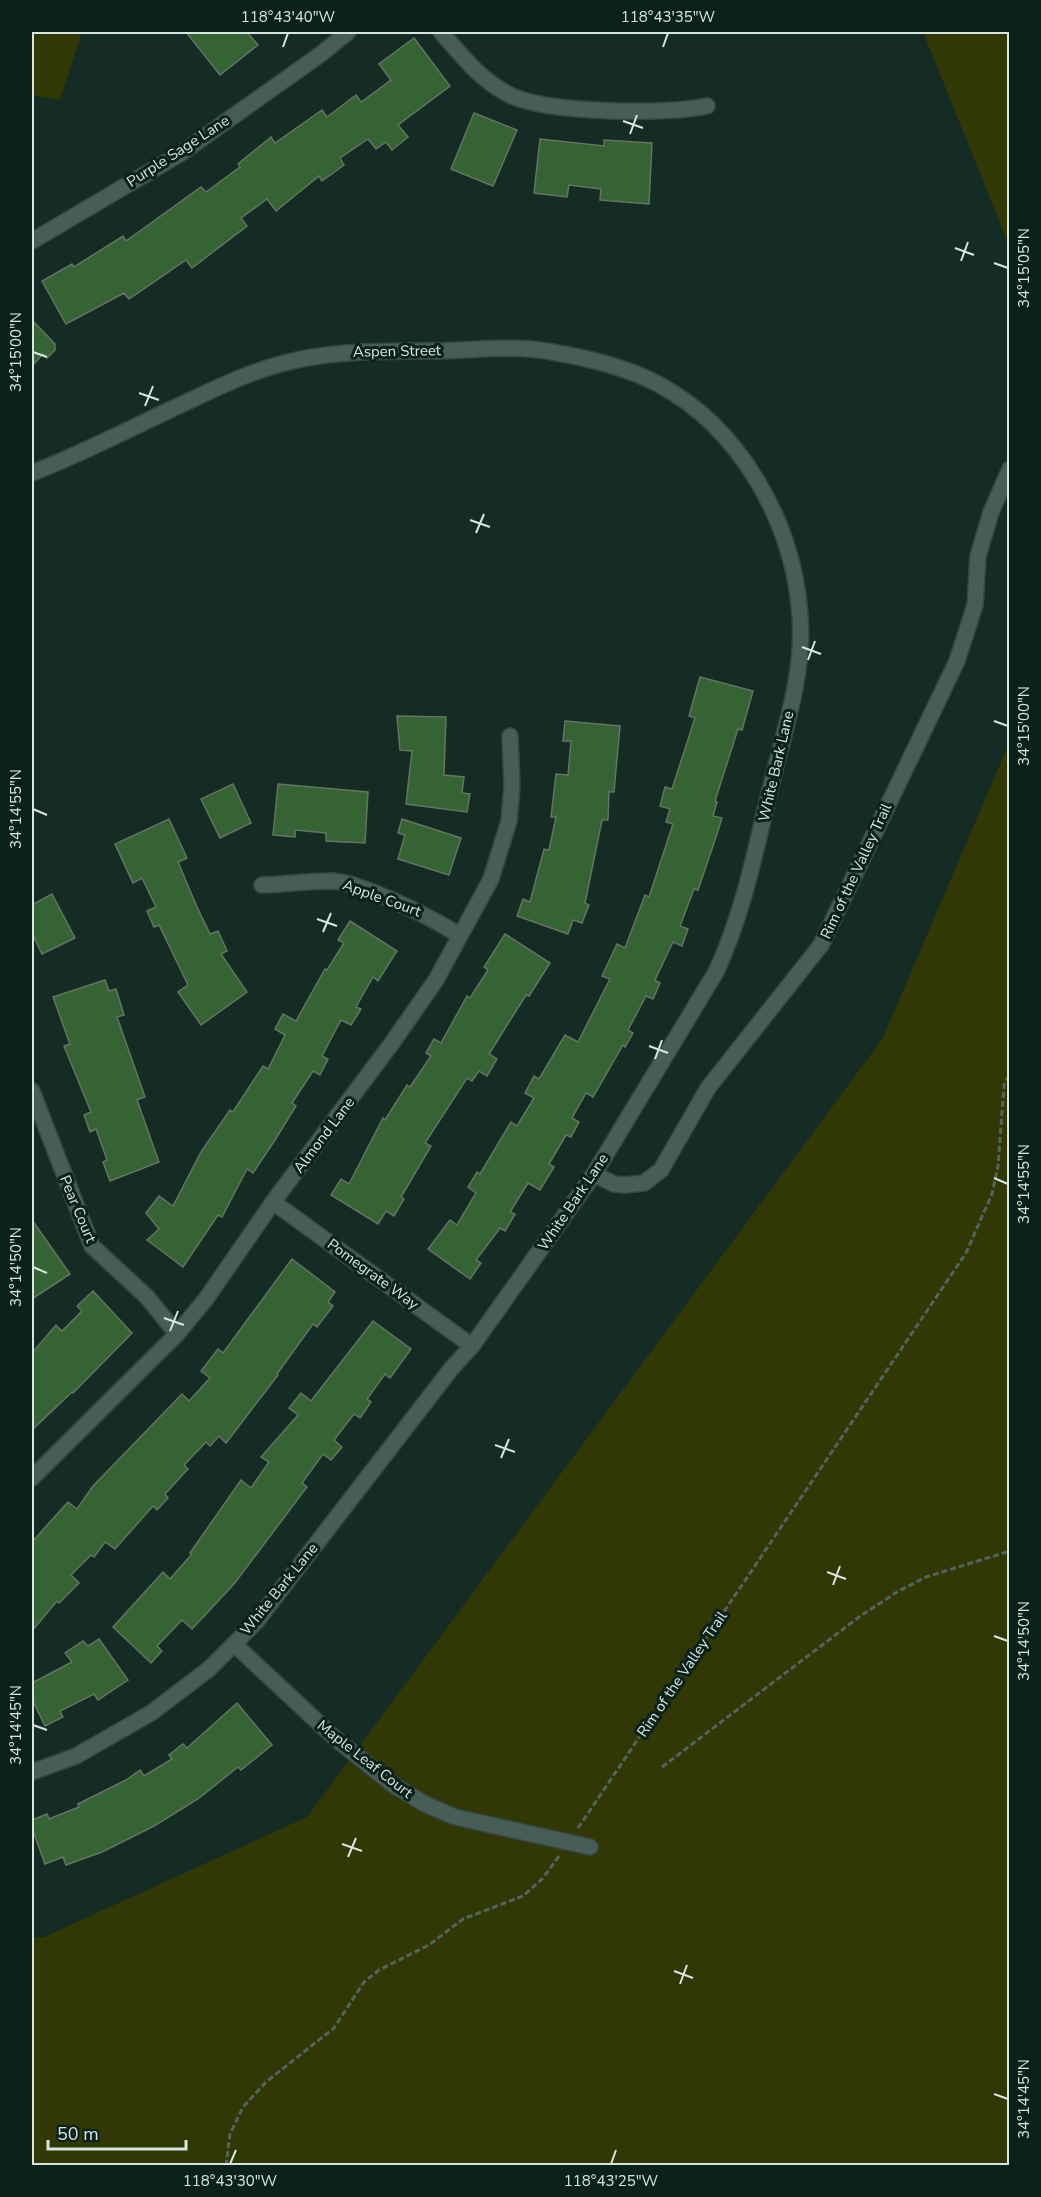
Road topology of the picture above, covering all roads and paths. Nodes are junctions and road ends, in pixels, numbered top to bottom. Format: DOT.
graph roads {
  1 [pos="348,32"];
  2 [pos="441,32"];
  3 [pos="707,106"];
  4 [pos="32,241"];
  5 [pos="747,466"];
  6 [pos="1010,469"];
  7 [pos="32,473"];
  8 [pos="510,736"];
  9 [pos="262,885"];
  10 [pos="460,936"];
  11 [pos="1010,1074"];
  12 [pos="32,1091"];
  13 [pos="594,1174"];
  14 [pos="273,1202"];
  15 [pos="177,1334"];
  16 [pos="472,1346"];
  17 [pos="32,1478"];
  18 [pos="1010,1551"];
  19 [pos="234,1644"];
  20 [pos="662,1767"];
  21 [pos="32,1772"];
  22 [pos="568,1843"];
  23 [pos="590,1847"];
  24 [pos="226,2166"];
  1 -- 4 [label="street, Purple Sage Lane"];
  2 -- 3 [label="street"];
  5 -- 7 [label="street, Aspen Street"];
  5 -- 13 [label="street, White Bark Lane"];
  6 -- 13 [label="street, Rim of the Valley Trail"];
  8 -- 10 [label="street, Almond Lane"];
  9 -- 10 [label="street, Apple Court"];
  10 -- 14 [label="street, Almond Lane"];
  11 -- 22 [label="path, Rim of the Valley Trail"];
  12 -- 15 [label="street, Pear Court"];
  13 -- 16 [label="street, White Bark Lane"];
  14 -- 15 [label="street, Almond Lane"];
  14 -- 16 [label="street, Pomegrate Way"];
  15 -- 17 [label="street, Almond Lane"];
  16 -- 19 [label="street, White Bark Lane"];
  18 -- 20 [label="path"];
  19 -- 21 [label="street, White Bark Lane"];
  19 -- 22 [label="street, Maple Leaf Court"];
  22 -- 23 [label="street, Maple Leaf Court"];
  22 -- 24 [label="path, Rim of the Valley Trail"];
}
